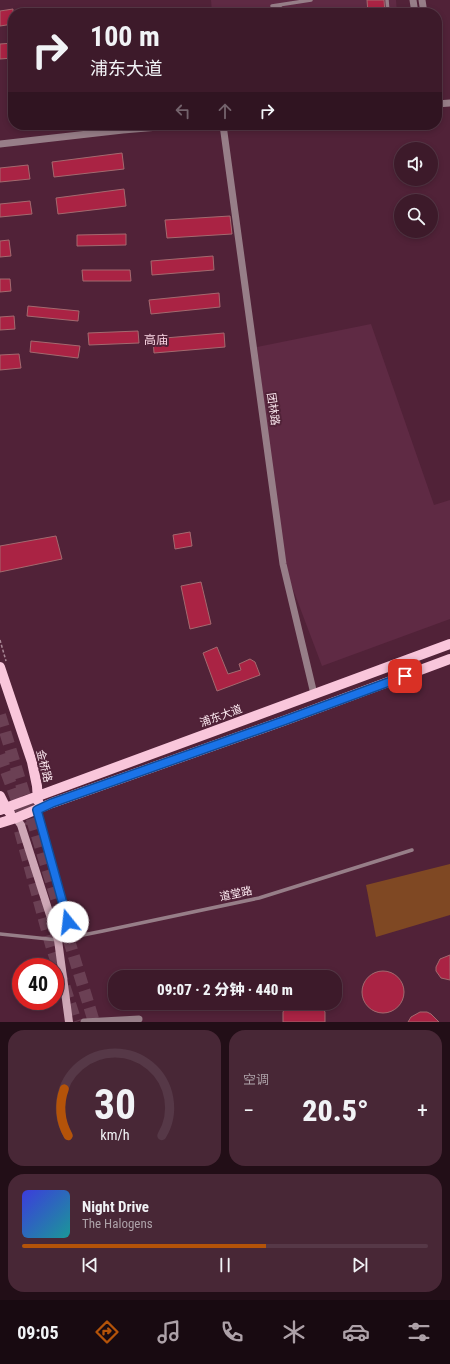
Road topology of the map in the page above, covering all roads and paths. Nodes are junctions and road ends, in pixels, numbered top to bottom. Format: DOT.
graph roads {
  1 [pos="311,0"];
  2 [pos="280,5"];
  3 [pos="272,6"];
  4 [pos="280,8"];
  5 [pos="123,130"];
  6 [pos="224,130"];
  7 [pos="0,144"];
  8 [pos="450,644"];
  9 [pos="450,659"];
  10 [pos="0,667"];
  11 [pos="314,694"];
  12 [pos="0,796"];
  13 [pos="38,796"];
  14 [pos="3,809"];
  15 [pos="37,810"];
  16 [pos="16,818"];
  17 [pos="0,823"];
  18 [pos="412,850"];
  19 [pos="0,934"];
  20 [pos="58,940"];
  21 [pos="139,1019"];
  22 [pos="69,1022"];
  23 [pos="84,1022"];
  1 -- 2 [label="lane"];
  2 -- 3 [label="lane"];
  2 -- 4 [label="lane"];
  5 -- 7 [label="street"];
  6 -- 11 [label="street, 团林路"];
  8 -- 11 [label="main road, 浦东大道"];
  9 -- 15 [label="main road"];
  10 -- 13 [label="main road, 金桥路"];
  11 -- 13 [label="main road, 浦东大道"];
  12 -- 14 [label="main road"];
  13 -- 14 [label="main road, 浦东大道"];
  13 -- 15 [label="main road, 金桥路"];
  14 -- 16 [label="main road"];
  15 -- 16 [label="main road"];
  15 -- 20 [label="street, 金桥路"];
  16 -- 17 [label="main road"];
  16 -- 20 [label="street"];
  18 -- 20 [label="lane, 道堂路"];
  19 -- 20 [label="lane, 道堂路"];
  20 -- 22 [label="street"];
  21 -- 23 [label="street"];
}
